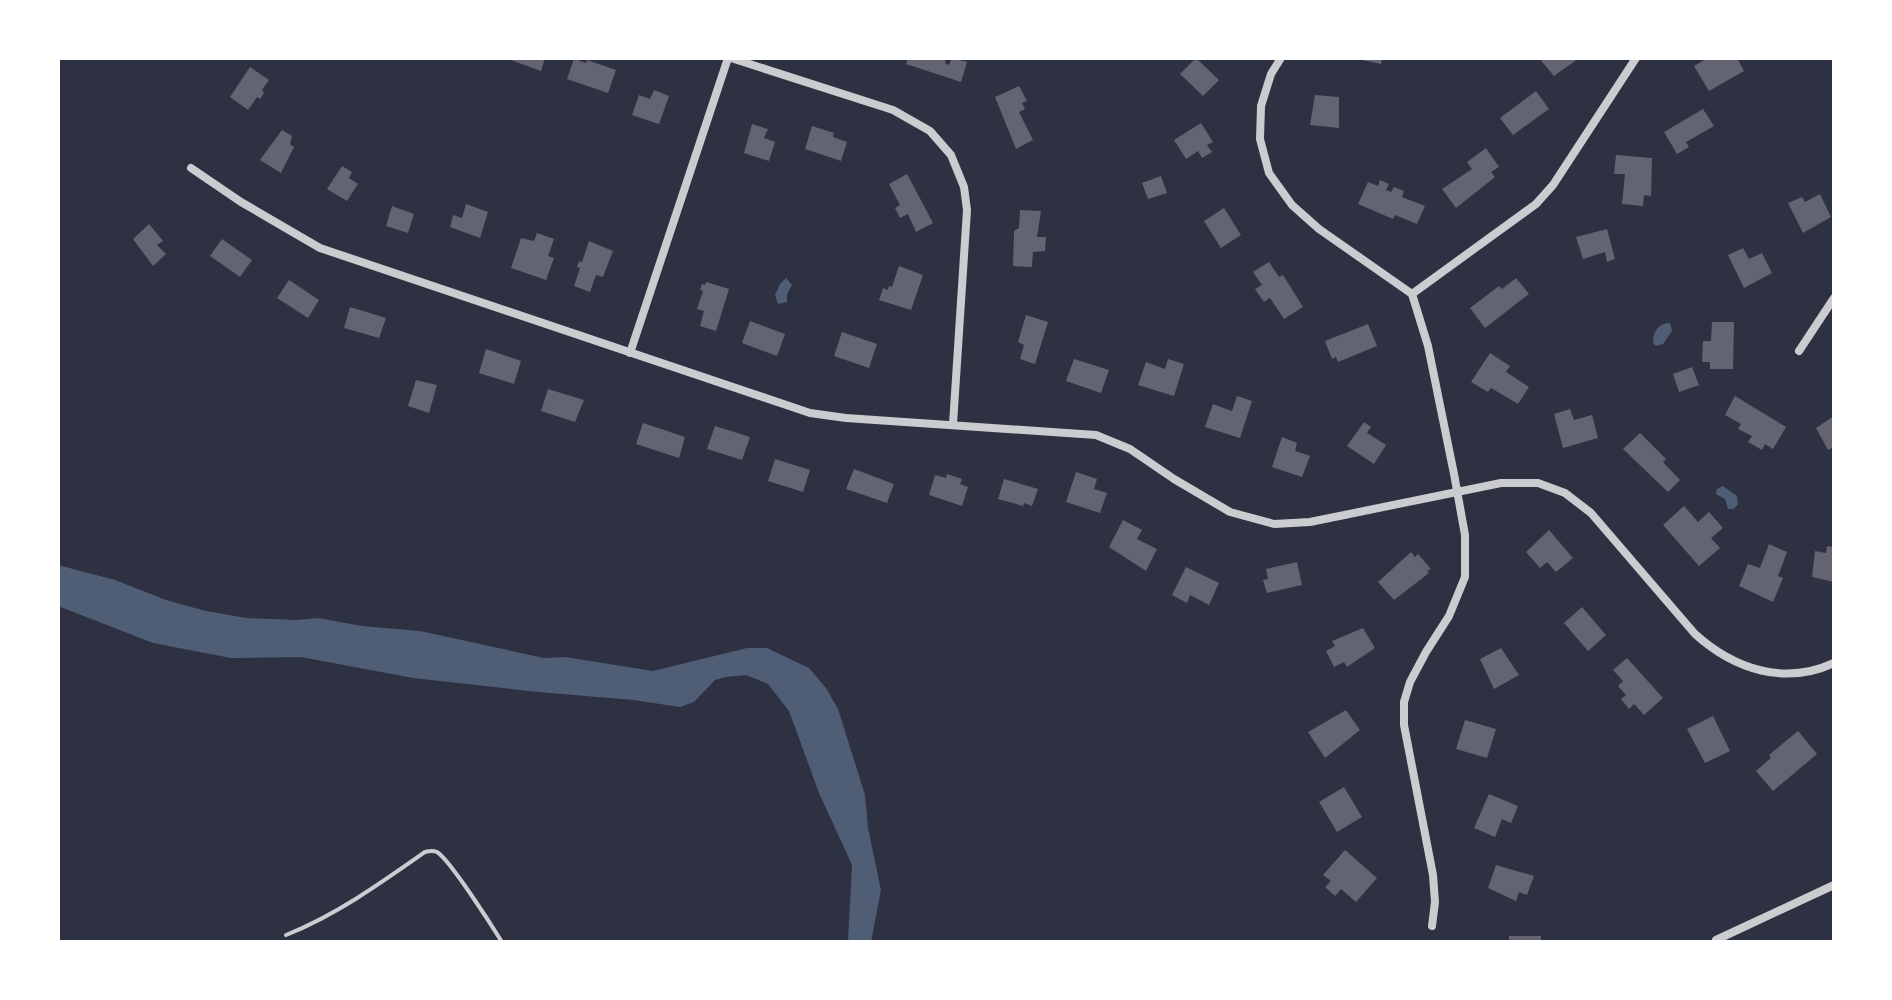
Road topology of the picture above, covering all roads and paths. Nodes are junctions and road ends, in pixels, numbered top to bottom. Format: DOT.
graph roads {
  1 [pos="730,58"];
  2 [pos="1281,58"];
  3 [pos="1636,58"];
  4 [pos="191,168"];
  5 [pos="1412,294"];
  6 [pos="1834,298"];
  7 [pos="1799,351"];
  8 [pos="630,353"];
  9 [pos="953,424"];
  10 [pos="1457,490"];
  11 [pos="1834,663"];
  12 [pos="1834,885"];
  13 [pos="1432,926"];
  14 [pos="286,935"];
  15 [pos="1716,940"];
  16 [pos="502,942"];
  1 -- 8 [label="street"];
  1 -- 9 [label="street"];
  2 -- 5 [label="street"];
  3 -- 5 [label="street"];
  4 -- 8 [label="street"];
  5 -- 10 [label="street"];
  6 -- 7 [label="street"];
  8 -- 9 [label="street"];
  9 -- 10 [label="street"];
  10 -- 11 [label="street"];
  10 -- 13 [label="street"];
  12 -- 15 [label="street"];
  14 -- 16 [label="lane"];
}
